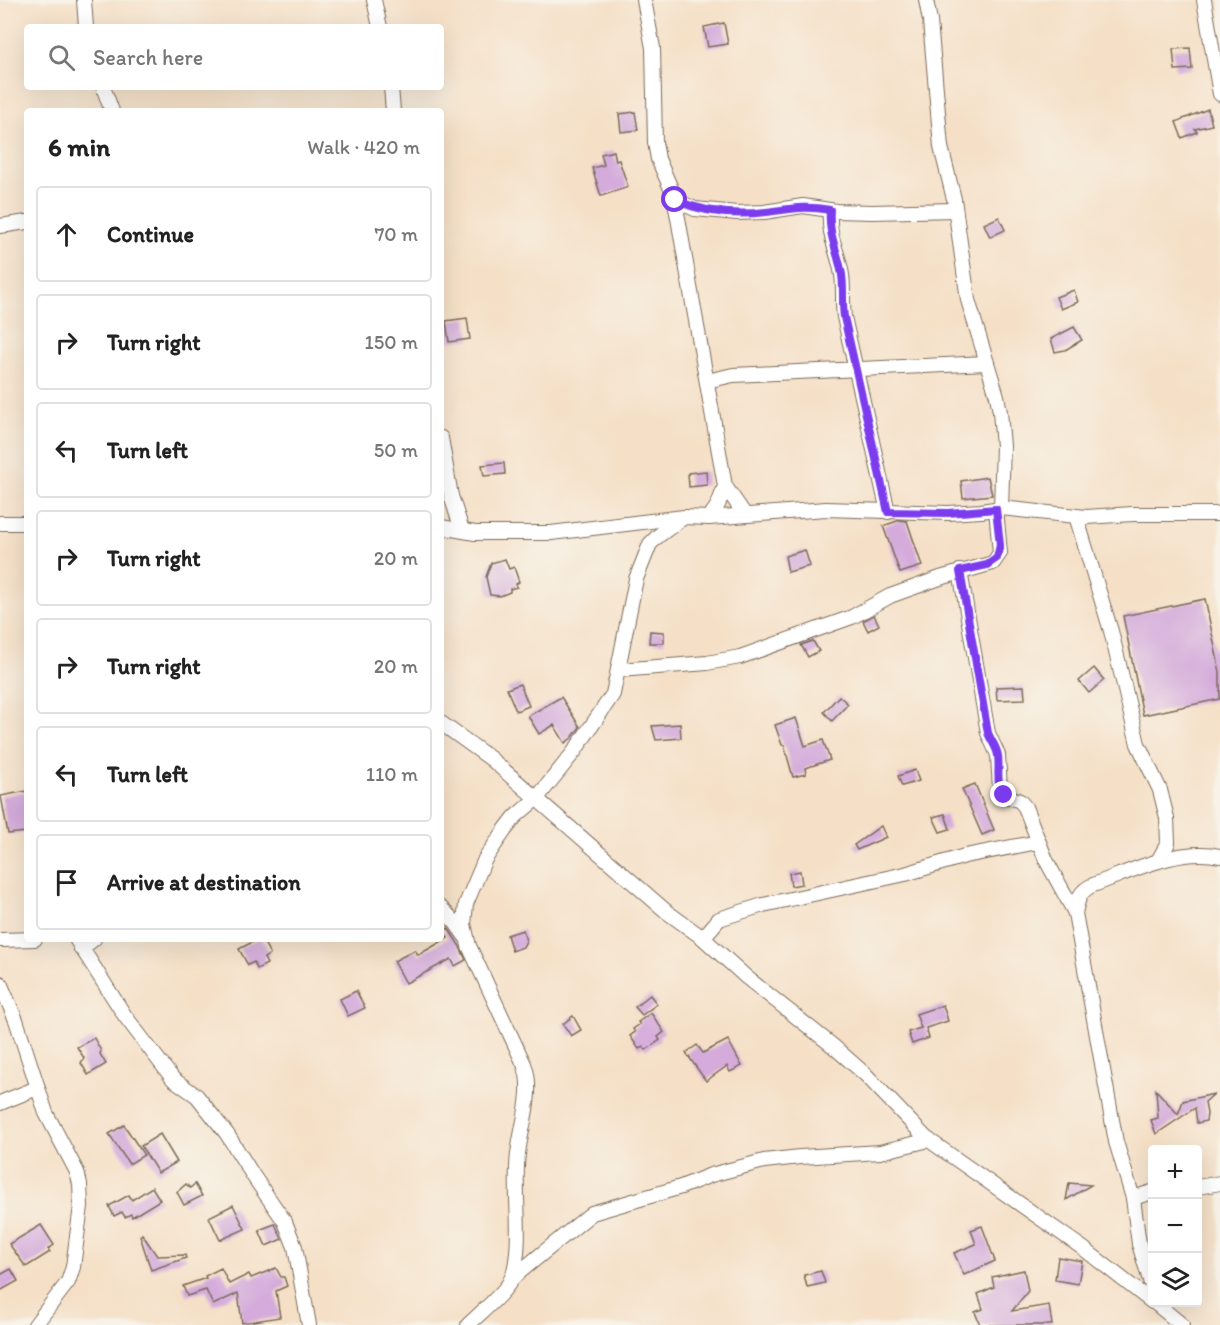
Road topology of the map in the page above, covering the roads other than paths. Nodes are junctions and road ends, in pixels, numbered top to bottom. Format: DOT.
graph roads {
  1 [pos="84,0"];
  2 [pos="374,0"];
  3 [pos="644,0"];
  4 [pos="926,0"];
  5 [pos="1204,0"];
  6 [pos="86,24"];
  7 [pos="379,24"];
  8 [pos="104,90"];
  9 [pos="391,90"];
  10 [pos="1220,94"];
  11 [pos="111,108"];
  12 [pos="393,108"];
  13 [pos="675,200"];
  14 [pos="830,210"];
  15 [pos="955,210"];
  16 [pos="24,222"];
  17 [pos="0,226"];
  18 [pos="987,363"];
  19 [pos="855,369"];
  20 [pos="707,381"];
  21 [pos="444,455"];
  22 [pos="725,486"];
  23 [pos="999,508"];
  24 [pos="888,512"];
  25 [pos="1220,514"];
  26 [pos="745,515"];
  27 [pos="1076,516"];
  28 [pos="684,517"];
  29 [pos="709,518"];
  30 [pos="0,523"];
  31 [pos="24,523"];
  32 [pos="444,527"];
  33 [pos="462,530"];
  34 [pos="960,571"];
  35 [pos="619,670"];
  36 [pos="444,725"];
  37 [pos="537,798"];
  38 [pos="1038,842"];
  39 [pos="1220,856"];
  40 [pos="1158,861"];
  41 [pos="444,911"];
  42 [pos="1075,913"];
  43 [pos="703,938"];
  44 [pos="24,939"];
  45 [pos="0,940"];
  46 [pos="468,941"];
  47 [pos="79,944"];
  48 [pos="0,983"];
  49 [pos="37,1088"];
  50 [pos="0,1103"];
  51 [pos="929,1140"];
  52 [pos="1220,1183"];
  53 [pos="1202,1186"];
  54 [pos="1148,1193"];
  55 [pos="1133,1198"];
  56 [pos="1148,1274"];
  57 [pos="511,1279"];
  58 [pos="1148,1297"];
  59 [pos="1161,1307"];
  60 [pos="36,1325"];
  61 [pos="309,1325"];
  62 [pos="468,1325"];
  63 [pos="1182,1325"];
  1 -- 6 [label="street"];
  2 -- 7 [label="street"];
  3 -- 13 [label="street"];
  4 -- 15 [label="street"];
  5 -- 10 [label="street"];
  8 -- 11 [label="street"];
  9 -- 12 [label="street"];
  13 -- 14 [label="street"];
  13 -- 20 [label="street"];
  14 -- 15 [label="street"];
  14 -- 19 [label="street"];
  15 -- 18 [label="street"];
  16 -- 17 [label="street"];
  18 -- 19 [label="street"];
  18 -- 23 [label="street"];
  19 -- 20 [label="street"];
  19 -- 24 [label="street"];
  20 -- 22 [label="street"];
  21 -- 33 [label="street"];
  22 -- 26 [label="street"];
  22 -- 29 [label="street"];
  23 -- 24 [label="street"];
  23 -- 27 [label="street"];
  23 -- 34 [label="street"];
  24 -- 26 [label="street"];
  25 -- 27 [label="street"];
  26 -- 29 [label="street"];
  27 -- 40 [label="street"];
  28 -- 29 [label="street"];
  28 -- 33 [label="street"];
  28 -- 35 [label="street"];
  30 -- 31 [label="street"];
  32 -- 33 [label="street"];
  34 -- 35 [label="street"];
  34 -- 38 [label="street"];
  35 -- 37 [label="street"];
  36 -- 37 [label="street"];
  37 -- 43 [label="street"];
  37 -- 46 [label="street"];
  38 -- 42 [label="street"];
  38 -- 43 [label="street"];
  39 -- 40 [label="street"];
  40 -- 42 [label="street"];
  41 -- 46 [label="street"];
  42 -- 55 [label="street"];
  43 -- 51 [label="street"];
  44 -- 45 [label="street"];
  46 -- 57 [label="street"];
  47 -- 61 [label="street"];
  48 -- 49 [label="street"];
  49 -- 50 [label="street"];
  49 -- 60 [label="street"];
  51 -- 57 [label="street"];
  51 -- 58 [label="street"];
  52 -- 53 [label="street"];
  54 -- 55 [label="street"];
  55 -- 56 [label="street"];
  57 -- 62 [label="street"];
  59 -- 63 [label="street"];
}
